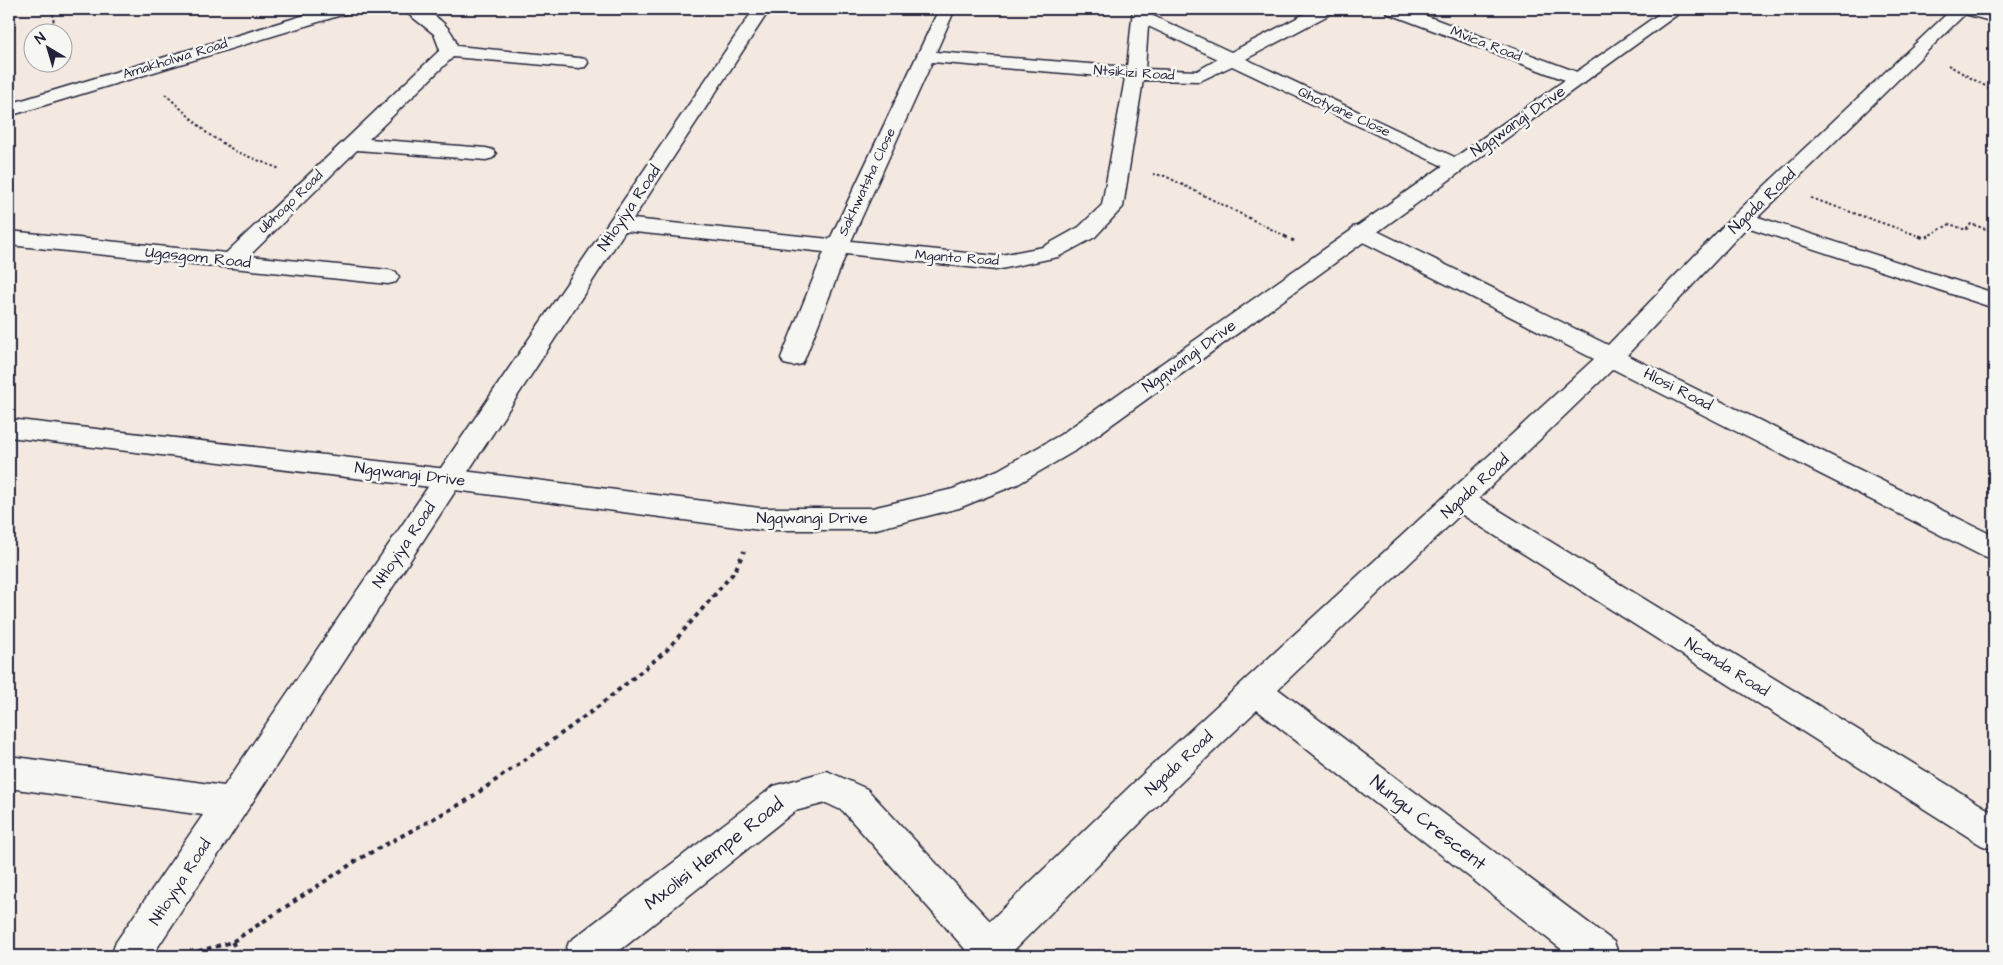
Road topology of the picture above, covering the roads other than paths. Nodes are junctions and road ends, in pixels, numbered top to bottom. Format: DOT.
graph roads {
  1 [pos="342,9"];
  2 [pos="410,9"];
  3 [pos="762,9"];
  4 [pos="947,9"];
  5 [pos="1326,9"];
  6 [pos="1393,9"];
  7 [pos="1675,9"];
  8 [pos="1961,9"];
  9 [pos="1965,9"];
  10 [pos="1141,12"];
  11 [pos="1994,17"];
  12 [pos="448,51"];
  13 [pos="925,56"];
  14 [pos="1232,59"];
  15 [pos="578,63"];
  16 [pos="1135,74"];
  17 [pos="1578,79"];
  18 [pos="9,110"];
  19 [pos="350,144"];
  20 [pos="486,154"];
  21 [pos="1456,165"];
  22 [pos="1743,219"];
  23 [pos="618,224"];
  24 [pos="1361,232"];
  25 [pos="9,238"];
  26 [pos="837,248"];
  27 [pos="232,260"];
  28 [pos="388,277"];
  29 [pos="1994,301"];
  30 [pos="1612,356"];
  31 [pos="793,358"];
  32 [pos="9,428"];
  33 [pos="448,479"];
  34 [pos="1460,500"];
  35 [pos="1994,549"];
  36 [pos="1256,691"];
  37 [pos="9,772"];
  38 [pos="232,803"];
  39 [pos="1994,833"];
  40 [pos="989,954"];
  41 [pos="130,956"];
  42 [pos="583,956"];
  43 [pos="1600,956"];
  1 -- 18 [label="street, Amakholwa Road"];
  2 -- 12 [label="street"];
  3 -- 23 [label="street, Ntloyiya Road"];
  4 -- 13 [label="street, Sakhwatsha Close"];
  5 -- 14 [label="street, Ntsikizi Road"];
  6 -- 17 [label="street, Mvica Road"];
  7 -- 17 [label="street, Ngqwangi Drive"];
  8 -- 22 [label="street, Ngada Road"];
  9 -- 11 [label="street"];
  10 -- 14 [label="street, Qhotyane Close"];
  10 -- 16 [label="street, Mganto Road"];
  12 -- 15 [label="street"];
  12 -- 19 [label="street, Ubhoqo Road"];
  13 -- 16 [label="street, Ntsikizi Road"];
  13 -- 26 [label="street, Sakhwatsha Close"];
  14 -- 16 [label="street, Ntsikizi Road"];
  14 -- 21 [label="street, Qhotyane Close"];
  16 -- 26 [label="street, Mganto Road"];
  17 -- 21 [label="street, Ngqwangi Drive"];
  19 -- 20 [label="street"];
  19 -- 27 [label="street, Ubhoqo Road"];
  21 -- 24 [label="street, Ngqwangi Drive"];
  22 -- 29 [label="street"];
  22 -- 30 [label="street, Ngada Road"];
  23 -- 26 [label="street, Mganto Road"];
  23 -- 33 [label="street, Ntloyiya Road"];
  24 -- 30 [label="street, Hlosi Road"];
  24 -- 33 [label="street, Ngqwangi Drive"];
  25 -- 27 [label="street, Ugasgom Road"];
  26 -- 31 [label="street, Sakhwatsha Close"];
  27 -- 28 [label="street, Ugasgom Road"];
  30 -- 34 [label="street, Ngada Road"];
  30 -- 35 [label="street, Hlosi Road"];
  32 -- 33 [label="street, Ngqwangi Drive"];
  33 -- 38 [label="street, Ntloyiya Road"];
  34 -- 36 [label="street, Ngada Road"];
  34 -- 39 [label="street, Ncanda Road"];
  36 -- 40 [label="street, Ngada Road"];
  36 -- 43 [label="street, Nungu Crescent"];
  37 -- 38 [label="street"];
  38 -- 41 [label="street, Ntloyiya Road"];
  40 -- 42 [label="street, Mxolisi Hempe Road"];
}
